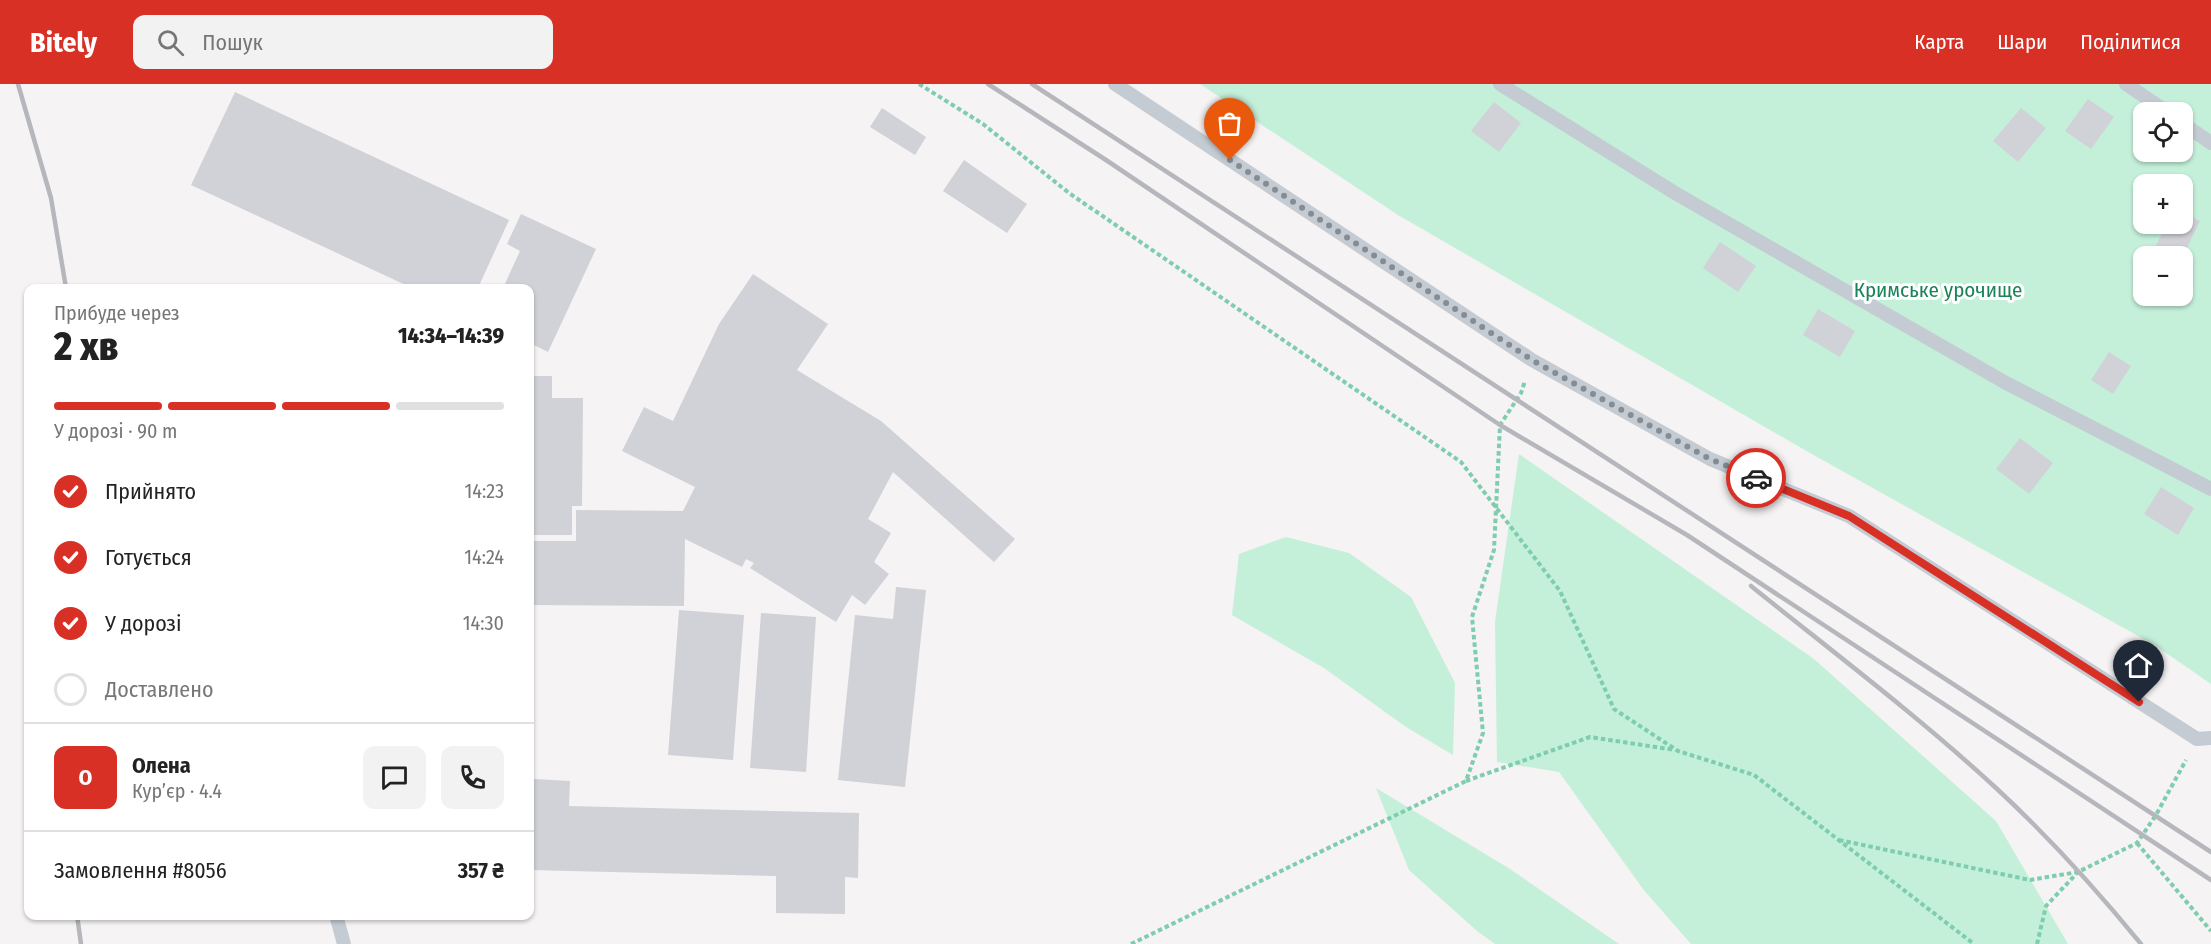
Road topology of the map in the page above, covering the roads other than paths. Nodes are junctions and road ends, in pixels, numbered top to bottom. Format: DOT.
graph roads {
  1 [pos="1115,84"];
  2 [pos="1500,84"];
  3 [pos="2126,84"];
  4 [pos="2152,102"];
  5 [pos="2193,131"];
  6 [pos="2211,143"];
  7 [pos="2211,489"];
  8 [pos="2204,738"];
  9 [pos="338,920"];
  10 [pos="345,944"];
  1 -- 8 [label="lane"];
  2 -- 7 [label="lane"];
  3 -- 4 [label="lane"];
  5 -- 6 [label="lane"];
  9 -- 10 [label="lane"];
}
